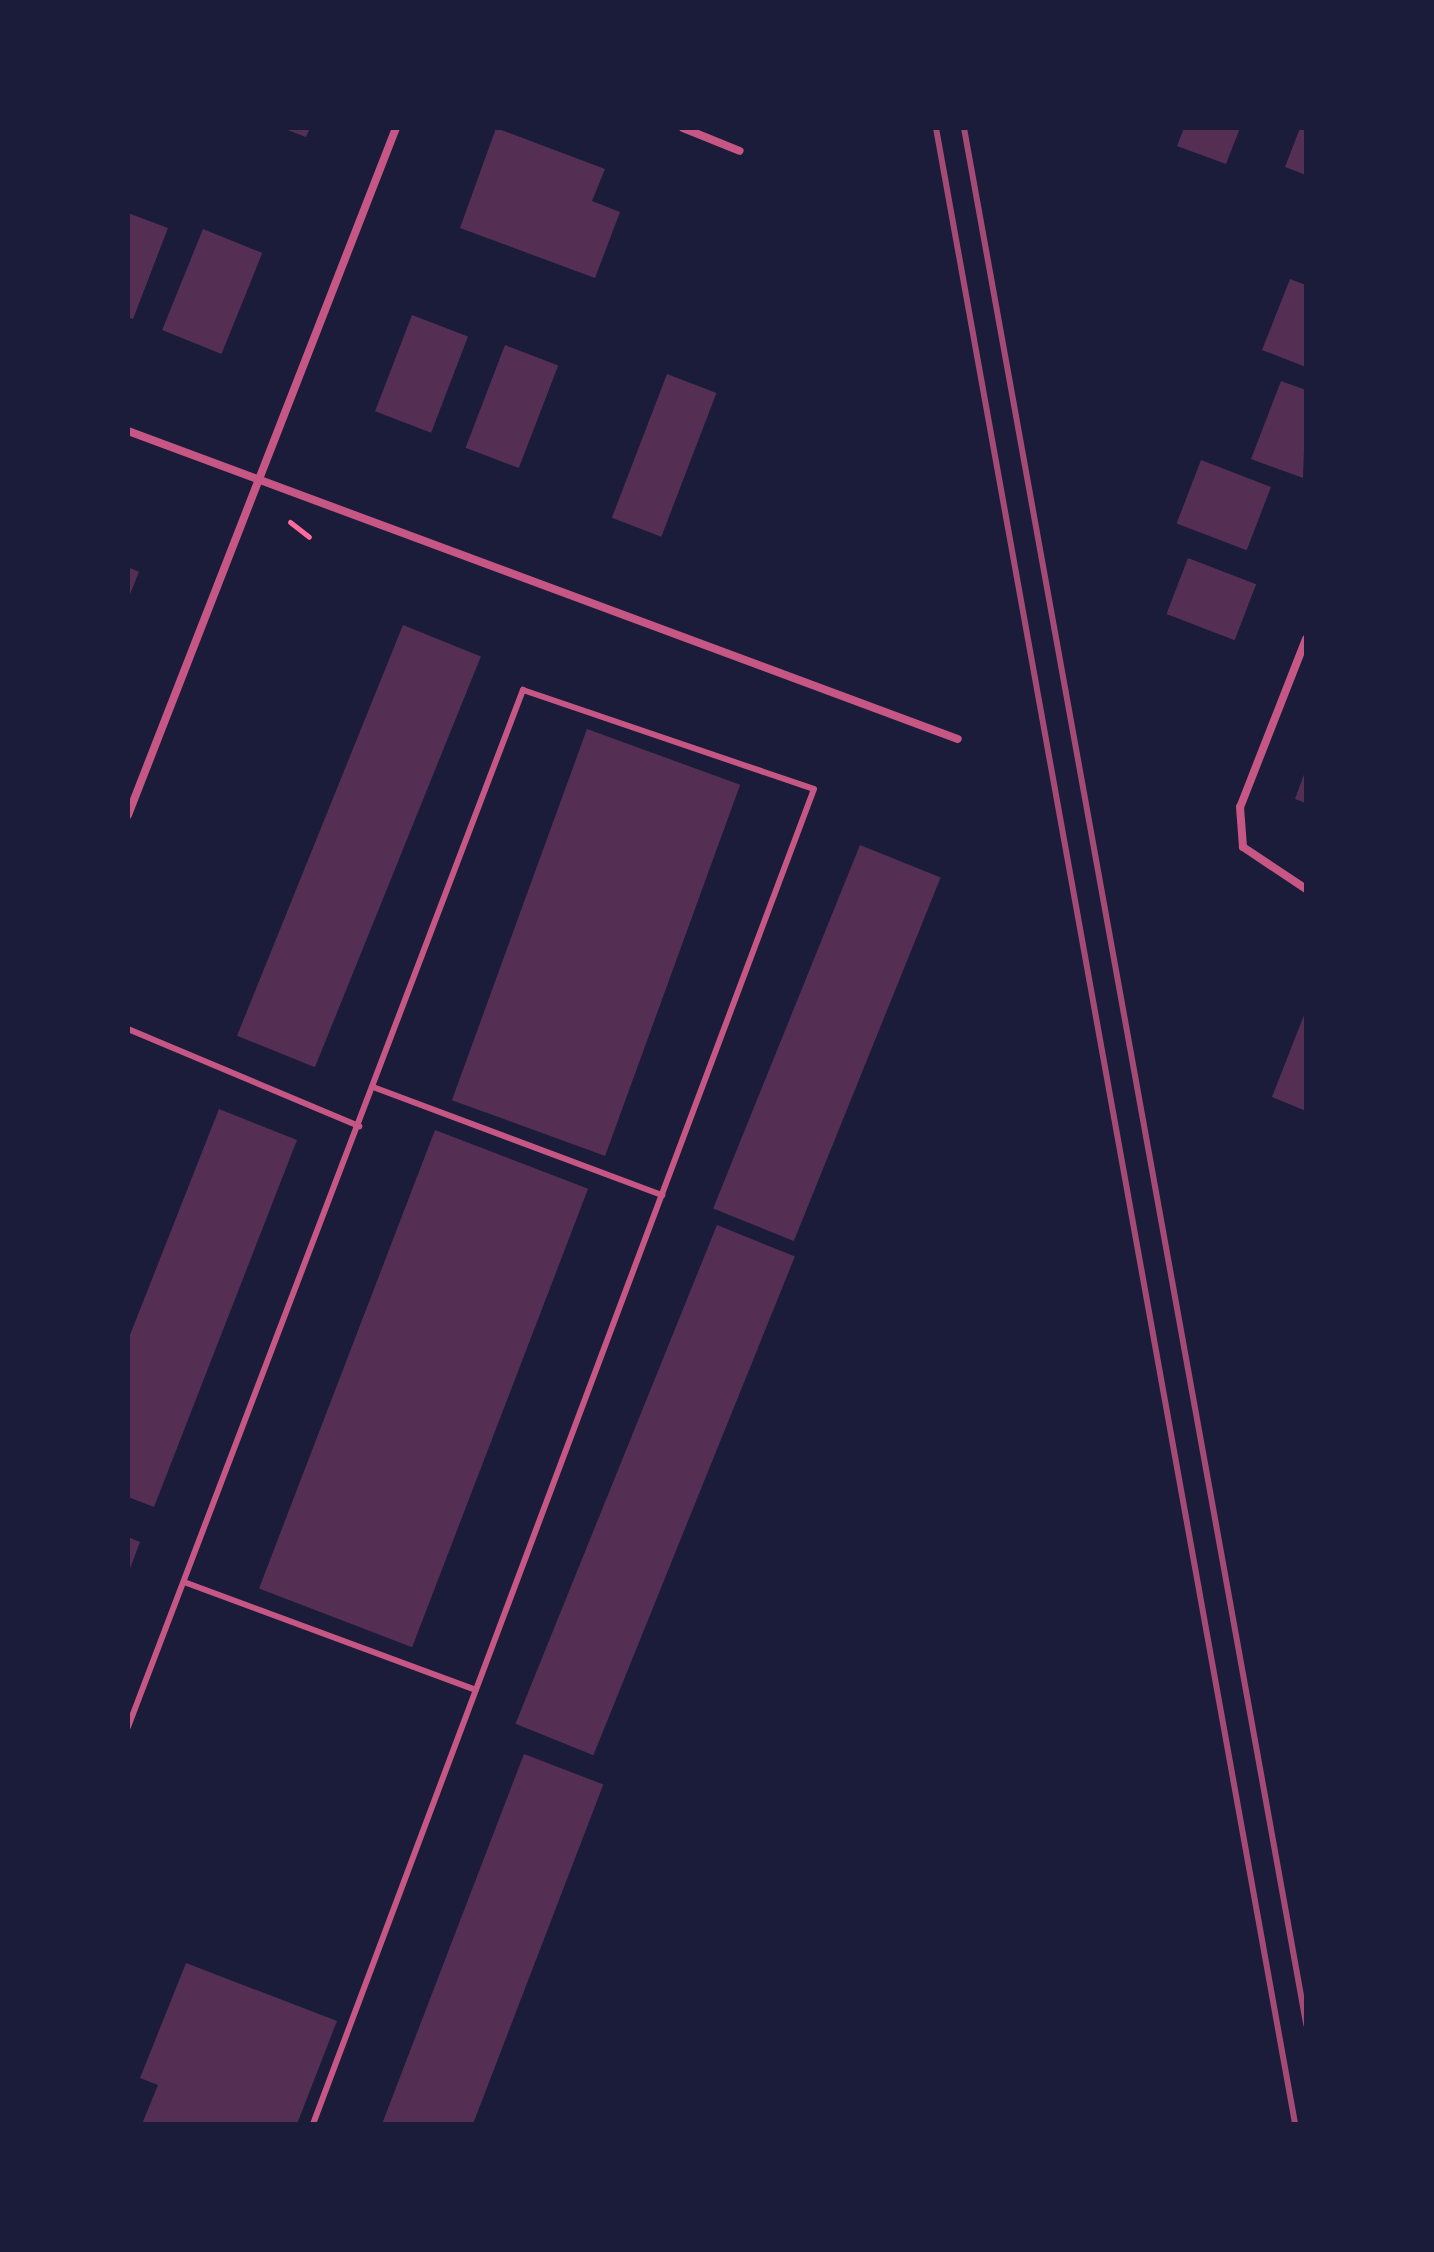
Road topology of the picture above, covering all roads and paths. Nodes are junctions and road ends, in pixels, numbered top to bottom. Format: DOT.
graph roads {
  1 [pos="396,128"];
  2 [pos="683,128"];
  3 [pos="740,151"];
  4 [pos="128,431"];
  5 [pos="263,483"];
  6 [pos="290,522"];
  7 [pos="309,537"];
  8 [pos="1306,639"];
  9 [pos="958,739"];
  10 [pos="128,815"];
  11 [pos="1306,889"];
  12 [pos="128,1029"];
  13 [pos="373,1087"];
  14 [pos="359,1126"];
  15 [pos="662,1195"];
  16 [pos="184,1582"];
  17 [pos="476,1690"];
  18 [pos="128,1727"];
  19 [pos="313,2124"];
  1 -- 5 [label="street"];
  2 -- 3 [label="street"];
  4 -- 5 [label="street"];
  5 -- 9 [label="street"];
  5 -- 10 [label="street"];
  6 -- 7 [label="path"];
  8 -- 11 [label="street"];
  12 -- 14 [label="lane"];
  13 -- 14 [label="lane"];
  13 -- 15 [label="lane"];
  13 -- 15 [label="lane"];
  14 -- 16 [label="lane"];
  15 -- 17 [label="lane"];
  16 -- 17 [label="lane"];
  16 -- 18 [label="lane"];
  17 -- 19 [label="lane"];
}
